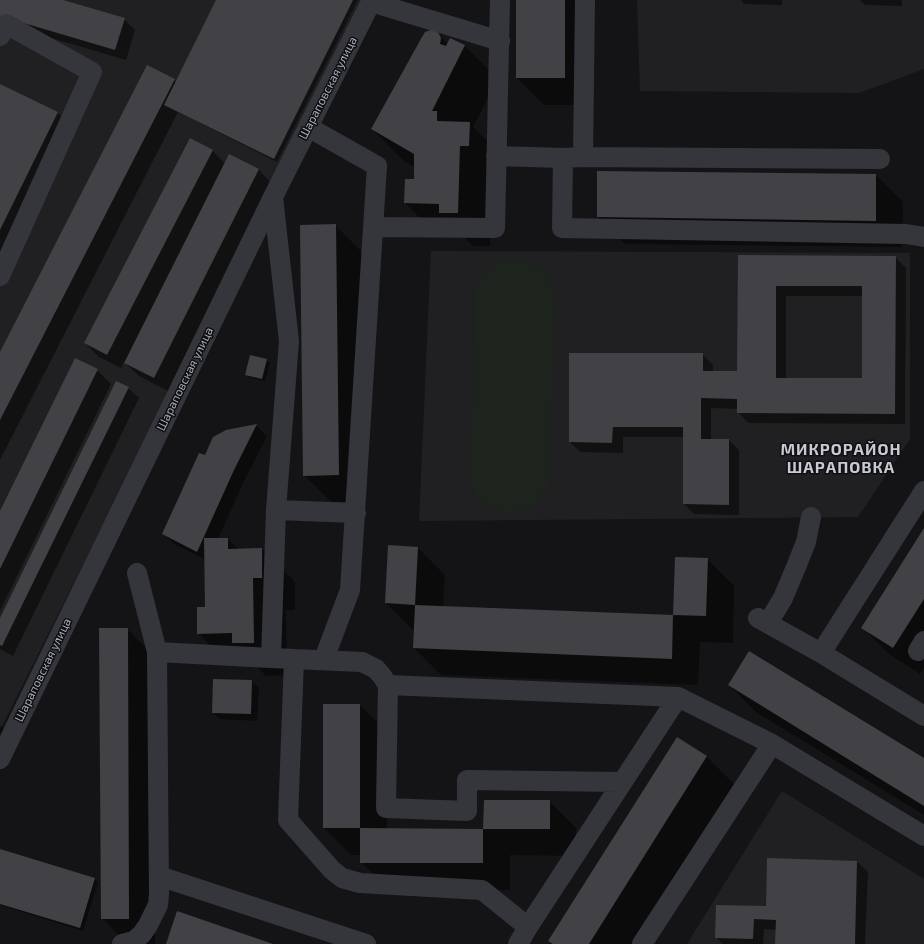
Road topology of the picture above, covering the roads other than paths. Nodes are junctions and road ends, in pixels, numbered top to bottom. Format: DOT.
graph roads {
  1 [pos="500,0"];
  2 [pos="585,0"];
  3 [pos="372,1"];
  4 [pos="0,36"];
  5 [pos="500,41"];
  6 [pos="308,128"];
  7 [pos="496,156"];
  8 [pos="584,157"];
  9 [pos="563,158"];
  10 [pos="880,159"];
  11 [pos="273,197"];
  12 [pos="374,228"];
  13 [pos="924,238"];
  14 [pos="0,276"];
  15 [pos="924,491"];
  16 [pos="276,510"];
  17 [pos="356,513"];
  18 [pos="811,518"];
  19 [pos="137,573"];
  20 [pos="158,652"];
  21 [pos="821,653"];
  22 [pos="271,658"];
  23 [pos="294,659"];
  24 [pos="324,660"];
  25 [pos="388,685"];
  26 [pos="678,697"];
  27 [pos="924,716"];
  28 [pos="772,744"];
  29 [pos="0,759"];
  30 [pos="622,782"];
  31 [pos="924,836"];
  32 [pos="159,876"];
  33 [pos="523,936"];
  34 [pos="122,944"];
  35 [pos="366,944"];
  36 [pos="642,944"];
  1 -- 5 [label="street"];
  2 -- 8 [label="street"];
  3 -- 5 [label="street"];
  3 -- 6 [label="street, Шараповская улица"];
  4 -- 14 [label="street"];
  5 -- 7 [label="street"];
  6 -- 11 [label="street, Шараповская улица"];
  6 -- 12 [label="street"];
  7 -- 9 [label="street"];
  7 -- 12 [label="street"];
  8 -- 9 [label="street"];
  8 -- 10 [label="street"];
  9 -- 13 [label="street"];
  11 -- 16 [label="street"];
  11 -- 29 [label="street, Шараповская улица"];
  12 -- 17 [label="street"];
  15 -- 21 [label="street"];
  16 -- 17 [label="street"];
  16 -- 22 [label="street"];
  17 -- 24 [label="street"];
  18 -- 21 [label="street"];
  19 -- 20 [label="street"];
  20 -- 22 [label="street"];
  20 -- 32 [label="street"];
  21 -- 27 [label="street"];
  22 -- 23 [label="street"];
  23 -- 24 [label="street"];
  23 -- 33 [label="street"];
  24 -- 25 [label="street"];
  25 -- 26 [label="street"];
  25 -- 30 [label="street"];
  26 -- 28 [label="street"];
  26 -- 30 [label="street"];
  28 -- 31 [label="street"];
  28 -- 36 [label="street"];
  30 -- 33 [label="street"];
  32 -- 34 [label="street"];
  32 -- 35 [label="street"];
}
